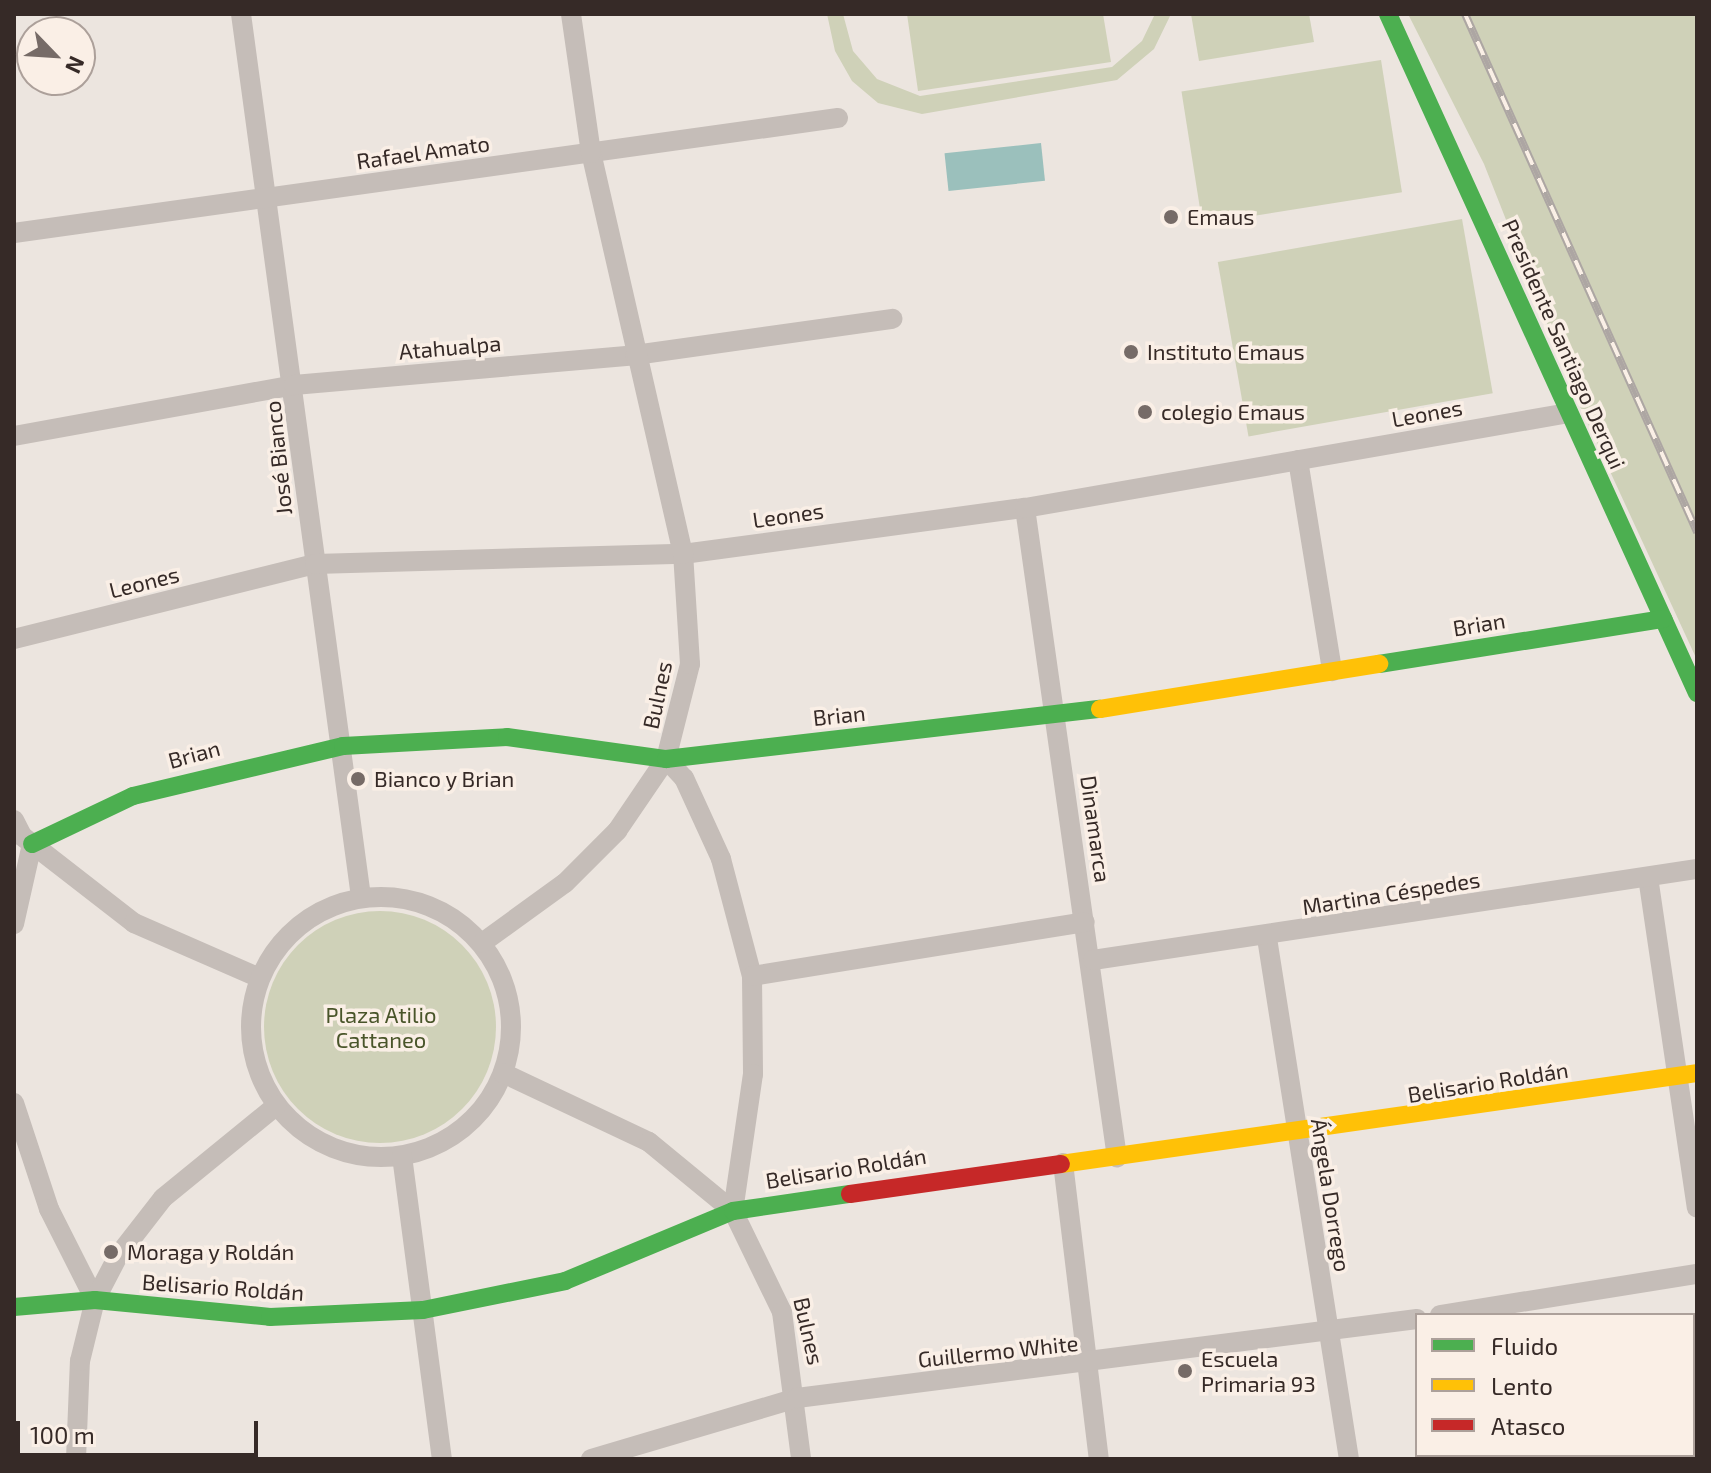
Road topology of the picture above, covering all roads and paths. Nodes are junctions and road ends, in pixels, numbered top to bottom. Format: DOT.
graph roads {
  1 [pos="241,14"];
  2 [pos="571,14"];
  3 [pos="1388,14"];
  4 [pos="838,118"];
  5 [pos="591,153"];
  6 [pos="266,199"];
  7 [pos="14,233"];
  8 [pos="892,319"];
  9 [pos="635,355"];
  10 [pos="294,385"];
  11 [pos="1568,413"];
  12 [pos="14,436"];
  13 [pos="1298,460"];
  14 [pos="1025,508"];
  15 [pos="683,554"];
  16 [pos="315,564"];
  17 [pos="1663,619"];
  18 [pos="14,639"];
  19 [pos="1332,671"];
  20 [pos="1697,693"];
  21 [pos="1056,716"];
  22 [pos="343,746"];
  23 [pos="666,759"];
  24 [pos="21,835"];
  25 [pos="1697,869"];
  26 [pos="1648,877"];
  27 [pos="361,897"];
  28 [pos="1085,922"];
  29 [pos="14,924"];
  30 [pos="1267,938"];
  31 [pos="482,943"];
  32 [pos="1093,960"];
  33 [pos="752,976"];
  34 [pos="260,978"];
  35 [pos="503,1073"];
  36 [pos="1687,1075"];
  37 [pos="14,1103"];
  38 [pos="276,1106"];
  39 [pos="1297,1136"];
  40 [pos="402,1156"];
  41 [pos="1117,1158"];
  42 [pos="1063,1163"];
  43 [pos="1697,1207"];
  44 [pos="733,1211"];
  45 [pos="1697,1274"];
  46 [pos="95,1300"];
  47 [pos="14,1307"];
  48 [pos="423,1310"];
  49 [pos="1453,1313"];
  50 [pos="1415,1319"];
  51 [pos="1329,1333"];
  52 [pos="1088,1366"];
  53 [pos="797,1398"];
  54 [pos="76,1459"];
  55 [pos="442,1459"];
  56 [pos="591,1459"];
  57 [pos="801,1459"];
  58 [pos="1099,1459"];
  59 [pos="1349,1459"];
  1 -- 6 [label="street, José Bianco"];
  2 -- 5 [label="street, Bulnes"];
  3 -- 11 [label="street, Presidente Santiago Derqui"];
  4 -- 5 [label="street, Rafael Amato"];
  5 -- 6 [label="street, Rafael Amato"];
  5 -- 9 [label="street, Bulnes"];
  6 -- 7 [label="street, Rafael Amato"];
  6 -- 10 [label="street, José Bianco"];
  8 -- 9 [label="street, Atahualpa"];
  9 -- 10 [label="street, Atahualpa"];
  9 -- 15 [label="street, Bulnes"];
  10 -- 12 [label="street, Atahualpa"];
  10 -- 16 [label="street, José Bianco"];
  11 -- 13 [label="street, Leones"];
  11 -- 17 [label="street, Presidente Santiago Derqui"];
  13 -- 14 [label="street, Leones"];
  13 -- 19 [label="street"];
  14 -- 15 [label="street, Leones"];
  14 -- 21 [label="street, Dinamarca"];
  15 -- 16 [label="street, Leones"];
  15 -- 23 [label="street, Bulnes"];
  16 -- 18 [label="street, Leones"];
  16 -- 22 [label="street, José Bianco"];
  17 -- 19 [label="street, Brian"];
  17 -- 20 [label="street, Presidente Santiago Derqui"];
  19 -- 21 [label="street, Brian"];
  21 -- 23 [label="street, Brian"];
  21 -- 28 [label="street, Dinamarca"];
  22 -- 23 [label="street, Brian"];
  22 -- 24 [label="street, Brian"];
  22 -- 27 [label="street, José Bianco"];
  23 -- 31 [label="street"];
  23 -- 33 [label="street, Bulnes"];
  24 -- 29 [label="street"];
  24 -- 34 [label="street"];
  25 -- 26 [label="street, Martina Céspedes"];
  26 -- 30 [label="street, Martina Céspedes"];
  26 -- 36 [label="street"];
  27 -- 31 [label="street"];
  27 -- 34 [label="street"];
  28 -- 32 [label="street, Dinamarca"];
  28 -- 33 [label="street"];
  30 -- 32 [label="street, Martina Céspedes"];
  30 -- 39 [label="street, Ángela Dorrego"];
  31 -- 35 [label="street"];
  32 -- 41 [label="street, Dinamarca"];
  33 -- 44 [label="street, Bulnes"];
  34 -- 38 [label="street"];
  35 -- 40 [label="street"];
  35 -- 44 [label="street"];
  36 -- 39 [label="street, Belisario Roldán"];
  36 -- 43 [label="street"];
  37 -- 46 [label="street"];
  38 -- 40 [label="street"];
  38 -- 46 [label="street"];
  39 -- 41 [label="street, Belisario Roldán"];
  39 -- 51 [label="street, Ángela Dorrego"];
  40 -- 48 [label="street"];
  41 -- 42 [label="street, Belisario Roldán"];
  42 -- 44 [label="street, Belisario Roldán"];
  42 -- 52 [label="street"];
  44 -- 48 [label="street, Belisario Roldán"];
  44 -- 53 [label="street, Bulnes"];
  45 -- 49 [label="street"];
  46 -- 47 [label="street, Belisario Roldán"];
  46 -- 48 [label="street, Belisario Roldán"];
  46 -- 54 [label="street"];
  48 -- 55 [label="street"];
  50 -- 51 [label="street, Guillermo White"];
  51 -- 52 [label="street, Guillermo White"];
  51 -- 59 [label="street, Ángela Dorrego"];
  52 -- 53 [label="street, Guillermo White"];
  52 -- 58 [label="street"];
  53 -- 56 [label="street, Guillermo White"];
  53 -- 57 [label="street, Bulnes"];
}
